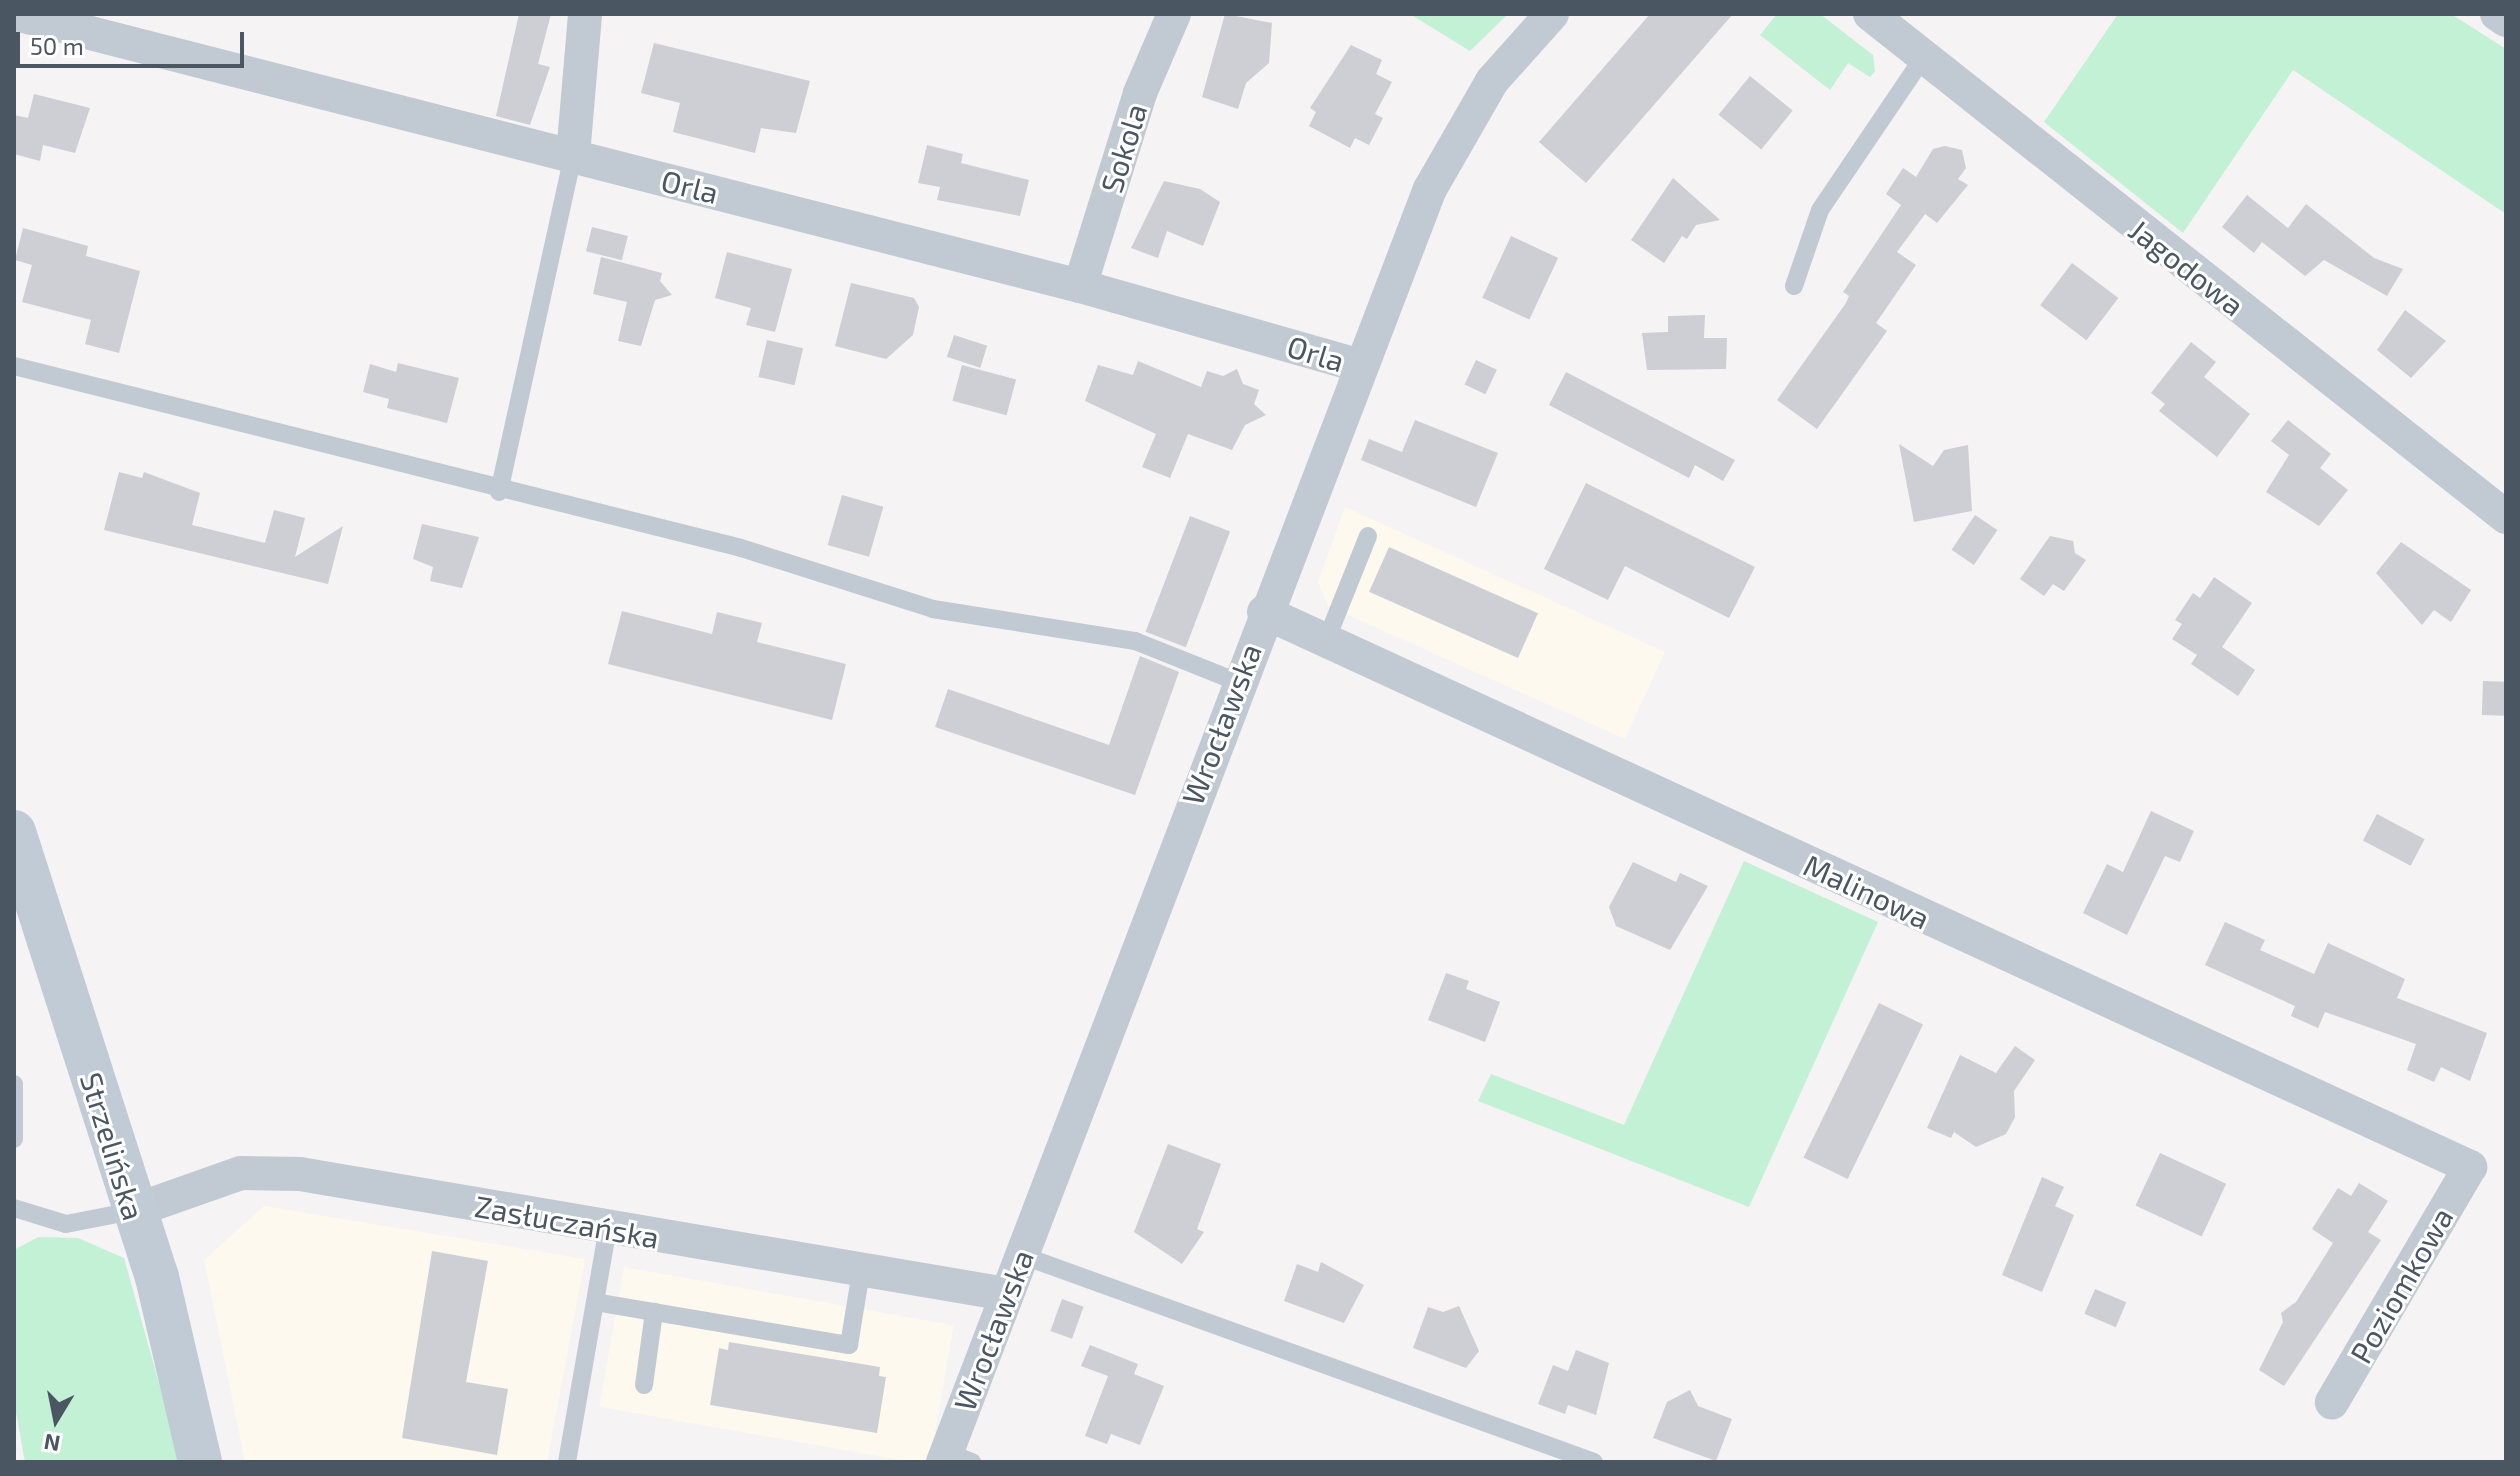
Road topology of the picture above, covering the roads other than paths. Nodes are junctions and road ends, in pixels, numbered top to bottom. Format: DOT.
graph roads {
  1 [pos="16,14"];
  2 [pos="585,14"];
  3 [pos="1174,14"];
  4 [pos="1552,14"];
  5 [pos="1870,14"];
  6 [pos="2497,14"];
  7 [pos="2506,20"];
  8 [pos="1923,58"];
  9 [pos="573,155"];
  10 [pos="1080,286"];
  11 [pos="1794,286"];
  12 [pos="14,366"];
  13 [pos="1361,366"];
  14 [pos="499,492"];
  15 [pos="2506,517"];
  16 [pos="1368,536"];
  17 [pos="1264,612"];
  18 [pos="1326,641"];
  19 [pos="1238,682"];
  20 [pos="14,832"];
  21 [pos="14,1084"];
  22 [pos="14,1139"];
  23 [pos="2470,1167"];
  24 [pos="14,1208"];
  25 [pos="133,1211"];
  26 [pos="608,1228"];
  27 [pos="1021,1255"];
  28 [pos="861,1272"];
  29 [pos="1006,1294"];
  30 [pos="595,1302"];
  31 [pos="654,1312"];
  32 [pos="644,1385"];
  33 [pos="2332,1402"];
  34 [pos="954,1459"];
  35 [pos="200,1462"];
  36 [pos="567,1462"];
  37 [pos="1594,1462"];
  1 -- 9 [label="street, Orla"];
  2 -- 9 [label="street"];
  3 -- 10 [label="street, Sokola"];
  4 -- 13 [label="street, Wrocławska"];
  5 -- 8 [label="street, Jagodowa"];
  6 -- 7 [label="street"];
  8 -- 11 [label="lane"];
  8 -- 15 [label="street, Jagodowa"];
  9 -- 10 [label="street, Orla"];
  9 -- 14 [label="lane"];
  10 -- 13 [label="street, Orla"];
  12 -- 14 [label="lane"];
  13 -- 17 [label="street, Wrocławska"];
  14 -- 19 [label="lane"];
  16 -- 18 [label="lane"];
  17 -- 18 [label="street, Malinowa"];
  17 -- 19 [label="street, Wrocławska"];
  18 -- 23 [label="street, Malinowa"];
  19 -- 27 [label="street, Wrocławska"];
  20 -- 25 [label="main road, Strzelińska"];
  21 -- 22 [label="lane"];
  23 -- 33 [label="street, Poziomkowa"];
  24 -- 25 [label="lane"];
  25 -- 26 [label="street, Zasłuczańska"];
  25 -- 35 [label="main road, Strzelińska"];
  26 -- 28 [label="street, Zasłuczańska"];
  26 -- 30 [label="lane"];
  27 -- 29 [label="street, Wrocławska"];
  27 -- 37 [label="lane"];
  28 -- 29 [label="street, Zasłuczańska"];
  28 -- 31 [label="lane"];
  29 -- 34 [label="street, Wrocławska"];
  30 -- 31 [label="lane"];
  30 -- 36 [label="lane"];
  31 -- 32 [label="lane"];
}
